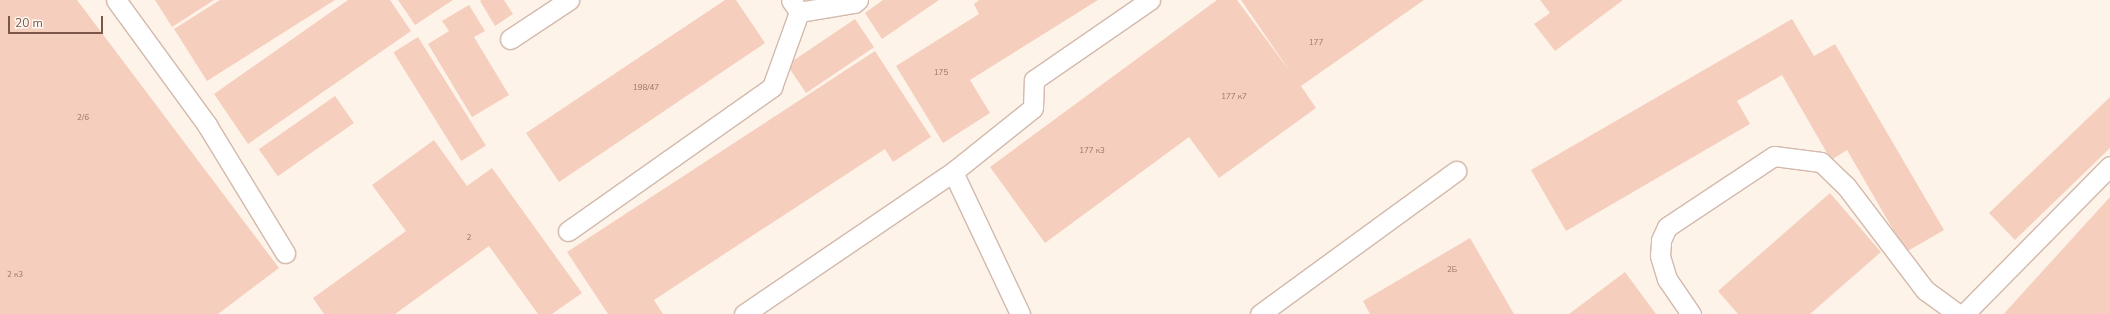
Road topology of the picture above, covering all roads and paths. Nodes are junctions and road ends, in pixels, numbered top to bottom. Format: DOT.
graph roads {
  1 [pos="116,0"];
  2 [pos="569,0"];
  3 [pos="858,0"];
  4 [pos="1150,0"];
  5 [pos="795,6"];
  6 [pos="510,40"];
  7 [pos="2110,166"];
  8 [pos="1456,171"];
  9 [pos="953,172"];
  10 [pos="568,231"];
  11 [pos="285,253"];
  12 [pos="744,314"];
  13 [pos="1020,314"];
  14 [pos="1260,314"];
  15 [pos="1691,314"];
  16 [pos="1958,314"];
  17 [pos="1964,314"];
  1 -- 11 [label="lane"];
  2 -- 6 [label="lane"];
  3 -- 5 [label="lane"];
  4 -- 9 [label="lane"];
  5 -- 10 [label="lane"];
  7 -- 17 [label="lane"];
  8 -- 14 [label="lane"];
  9 -- 12 [label="lane"];
  9 -- 13 [label="lane"];
  15 -- 16 [label="lane"];
}
